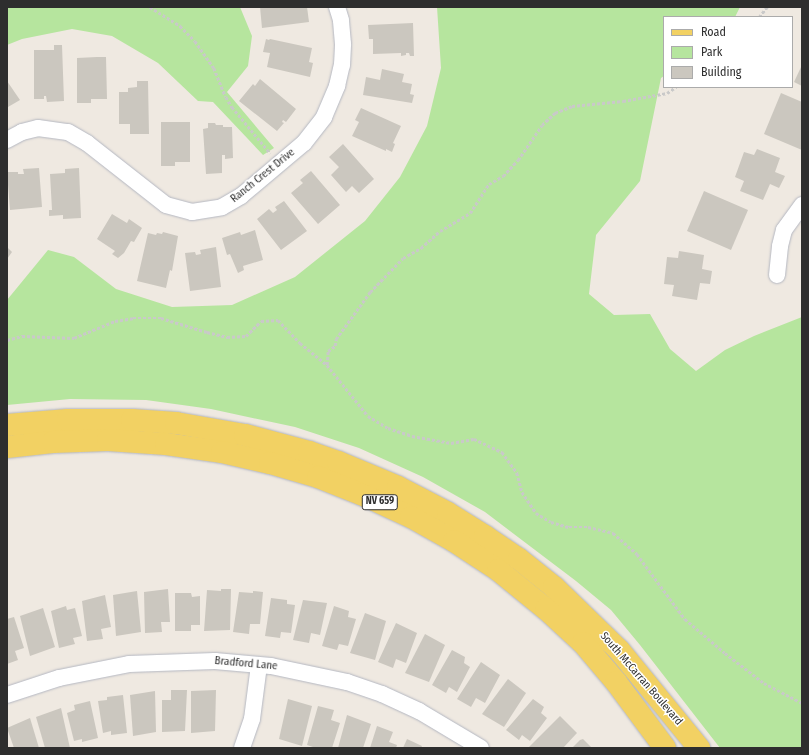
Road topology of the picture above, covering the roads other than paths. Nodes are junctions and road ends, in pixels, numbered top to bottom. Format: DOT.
graph roads {
  1 [pos="337,7"];
  2 [pos="7,140"];
  3 [pos="802,205"];
  4 [pos="777,275"];
  5 [pos="7,425"];
  6 [pos="7,447"];
  7 [pos="259,665"];
  8 [pos="7,695"];
  9 [pos="474,746"];
  10 [pos="242,748"];
  11 [pos="665,748"];
  12 [pos="699,748"];
  1 -- 2 [label="street, Ranch Crest Drive"];
  3 -- 4 [label="street"];
  5 -- 12 [label="main road, South McCarran Boulevard / NV 659"];
  6 -- 11 [label="main road, South McCarran Boulevard / NV 659"];
  7 -- 8 [label="street, Bradford Lane"];
  7 -- 9 [label="street, Bradford Lane"];
  7 -- 10 [label="street"];
}
